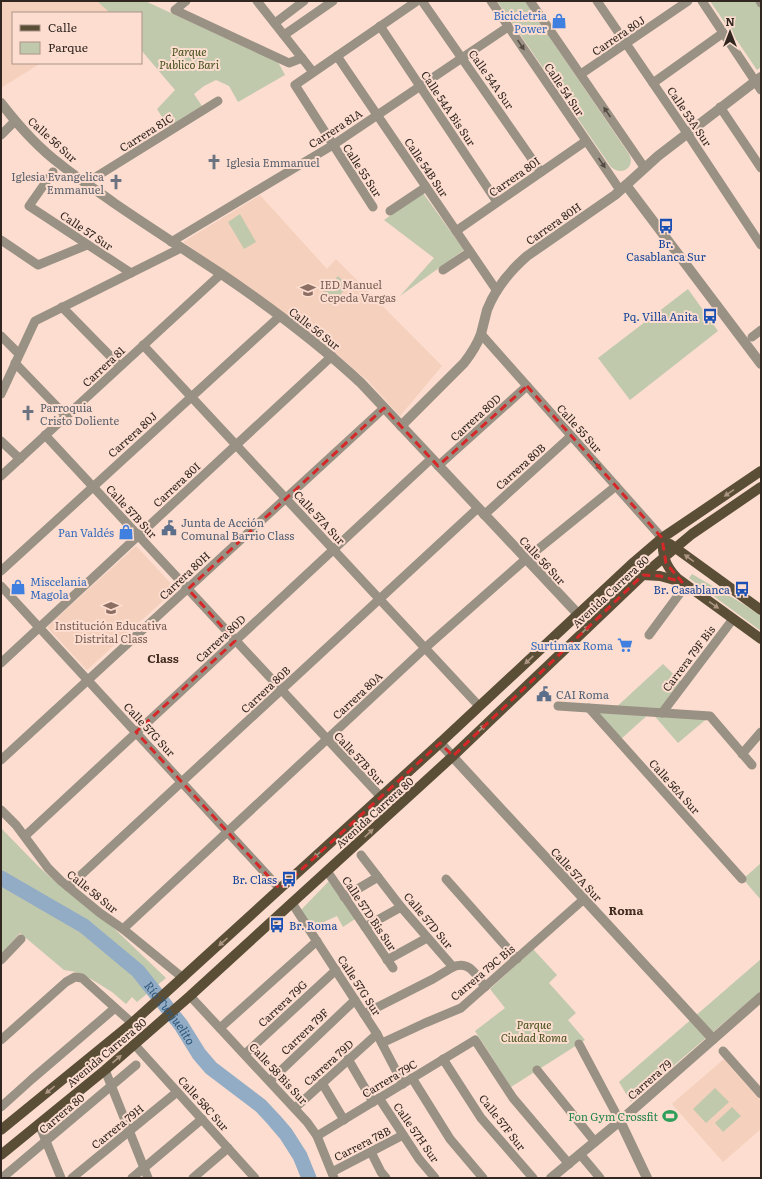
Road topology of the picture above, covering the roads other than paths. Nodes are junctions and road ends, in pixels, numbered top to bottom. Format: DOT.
graph roads {
  1 [pos="186,1"];
  2 [pos="257,1"];
  3 [pos="304,1"];
  4 [pos="333,1"];
  5 [pos="417,1"];
  6 [pos="422,1"];
  7 [pos="491,1"];
  8 [pos="530,1"];
  9 [pos="597,1"];
  10 [pos="688,1"];
  11 [pos="702,1"];
  12 [pos="274,24"];
  13 [pos="380,26"];
  14 [pos="508,27"];
  15 [pos="723,33"];
  16 [pos="284,35"];
  17 [pos="626,44"];
  18 [pos="337,56"];
  19 [pos="302,58"];
  20 [pos="462,58"];
  21 [pos="313,72"];
  22 [pos="581,74"];
  23 [pos="758,79"];
  24 [pos="653,83"];
  25 [pos="420,86"];
  26 [pos="761,90"];
  27 [pos="218,101"];
  28 [pos="1,103"];
  29 [pos="720,107"];
  30 [pos="377,115"];
  31 [pos="15,120"];
  32 [pos="687,133"];
  33 [pos="1,135"];
  34 [pos="586,141"];
  35 [pos="333,145"];
  36 [pos="644,168"];
  37 [pos="761,168"];
  38 [pos="53,172"];
  39 [pos="541,172"];
  40 [pos="86,183"];
  41 [pos="426,187"];
  42 [pos="623,187"];
  43 [pos="497,202"];
  44 [pos="373,206"];
  45 [pos="390,211"];
  46 [pos="456,231"];
  47 [pos="1,240"];
  48 [pos="171,242"];
  49 [pos="87,245"];
  50 [pos="761,245"];
  51 [pos="181,248"];
  52 [pos="470,252"];
  53 [pos="443,270"];
  54 [pos="131,273"];
  55 [pos="221,274"];
  56 [pos="497,291"];
  57 [pos="62,307"];
  58 [pos="280,316"];
  59 [pos="761,330"];
  60 [pos="481,334"];
  61 [pos="1,336"];
  62 [pos="752,337"];
  63 [pos="143,345"];
  64 [pos="19,354"];
  65 [pos="332,356"];
  66 [pos="15,363"];
  67 [pos="761,364"];
  68 [pos="120,366"];
  69 [pos="527,386"];
  70 [pos="1,393"];
  71 [pos="191,397"];
  72 [pos="384,408"];
  73 [pos="66,416"];
  74 [pos="401,426"];
  75 [pos="45,435"];
  76 [pos="571,436"];
  77 [pos="1,441"];
  78 [pos="236,445"];
  79 [pos="20,459"];
  80 [pos="435,462"];
  81 [pos="761,471"];
  82 [pos="1,476"];
  83 [pos="616,486"];
  84 [pos="93,487"];
  85 [pos="761,487"];
  86 [pos="286,498"];
  87 [pos="481,511"];
  88 [pos="138,536"];
  89 [pos="662,538"];
  90 [pos="676,548"];
  91 [pos="334,549"];
  92 [pos="664,557"];
  93 [pos="526,559"];
  94 [pos="1,571"];
  95 [pos="643,575"];
  96 [pos="684,584"];
  97 [pos="1,586"];
  98 [pos="188,589"];
  99 [pos="380,599"];
  100 [pos="761,610"];
  101 [pos="578,614"];
  102 [pos="733,619"];
  103 [pos="40,627"];
  104 [pos="649,635"];
  105 [pos="761,639"];
  106 [pos="235,641"];
  107 [pos="425,648"];
  108 [pos="1,663"];
  109 [pos="88,680"];
  110 [pos="281,690"];
  111 [pos="479,706"];
  112 [pos="558,706"];
  113 [pos="589,708"];
  114 [pos="662,713"];
  115 [pos="136,732"];
  116 [pos="761,732"];
  117 [pos="327,739"];
  118 [pos="440,742"];
  119 [pos="742,754"];
  120 [pos="453,756"];
  121 [pos="1,760"];
  122 [pos="752,765"];
  123 [pos="182,782"];
  124 [pos="380,797"];
  125 [pos="1,810"];
  126 [pos="228,832"];
  127 [pos="25,836"];
  128 [pos="361,856"];
  129 [pos="327,871"];
  130 [pos="378,877"];
  131 [pos="446,879"];
  132 [pos="742,879"];
  133 [pos="68,887"];
  134 [pos="280,888"];
  135 [pos="344,897"];
  136 [pos="584,899"];
  137 [pos="292,903"];
  138 [pos="401,907"];
  139 [pos="365,928"];
  140 [pos="123,929"];
  141 [pos="427,938"];
  142 [pos="21,939"];
  143 [pos="317,942"];
  144 [pos="517,958"];
  145 [pos="1,960"];
  146 [pos="387,960"];
  147 [pos="453,967"];
  148 [pos="392,968"];
  149 [pos="336,970"];
  150 [pos="183,978"];
  151 [pos="485,987"];
  152 [pos="761,997"];
  153 [pos="188,998"];
  154 [pos="355,1000"];
  155 [pos="115,1008"];
  156 [pos="364,1014"];
  157 [pos="132,1023"];
  158 [pos="220,1028"];
  159 [pos="377,1034"];
  160 [pos="1,1040"];
  161 [pos="713,1040"];
  162 [pos="382,1043"];
  163 [pos="134,1044"];
  164 [pos="579,1044"];
  165 [pos="723,1051"];
  166 [pos="245,1054"];
  167 [pos="348,1059"];
  168 [pos="443,1059"];
  169 [pos="136,1066"];
  170 [pos="105,1070"];
  171 [pos="537,1070"];
  172 [pos="412,1078"];
  173 [pos="270,1081"];
  174 [pos="322,1083"];
  175 [pos="403,1084"];
  176 [pos="112,1086"];
  177 [pos="177,1092"];
  178 [pos="761,1094"];
  179 [pos="376,1100"];
  180 [pos="1,1108"];
  181 [pos="295,1108"];
  182 [pos="202,1119"];
  183 [pos="344,1120"];
  184 [pos="620,1121"];
  185 [pos="39,1124"];
  186 [pos="3,1125"];
  187 [pos="129,1131"];
  188 [pos="403,1135"];
  189 [pos="317,1136"];
  190 [pos="46,1141"];
  191 [pos="595,1142"];
  192 [pos="228,1148"];
  193 [pos="371,1152"];
  194 [pos="580,1154"];
  195 [pos="1,1155"];
  196 [pos="569,1164"];
  197 [pos="144,1168"];
  198 [pos="333,1175"];
  199 [pos="2,1178"];
  200 [pos="61,1178"];
  201 [pos="72,1178"];
  202 [pos="132,1178"];
  203 [pos="148,1178"];
  204 [pos="193,1178"];
  205 [pos="255,1178"];
  206 [pos="386,1178"];
  207 [pos="435,1178"];
  208 [pos="484,1178"];
  209 [pos="533,1178"];
  210 [pos="551,1178"];
  211 [pos="600,1178"];
  212 [pos="647,1178"];
  1 -- 19 [label="street"];
  2 -- 12 [label="street"];
  3 -- 12 [label="street"];
  4 -- 16 [label="street"];
  5 -- 13 [label="street"];
  6 -- 20 [label="street, Calle 54A Sur"];
  7 -- 14 [label="street, Calle 54 Sur"];
  8 -- 22 [label="street, Calle 54 Sur"];
  9 -- 17 [label="street, Calle 53A Sur"];
  10 -- 17 [label="street, Carrera 80J"];
  11 -- 15 [label="street"];
  12 -- 16 [label="street"];
  13 -- 18 [label="street"];
  13 -- 25 [label="street, Calle 54A Bis Sur"];
  14 -- 20 [label="street, Carrera 81A"];
  14 -- 34 [label="street, Calle 54 Sur, one-way"];
  15 -- 23 [label="street"];
  15 -- 24 [label="street"];
  16 -- 19 [label="street"];
  17 -- 22 [label="street, Carrera 80J"];
  17 -- 24 [label="street, Calle 53A Sur"];
  18 -- 21 [label="street"];
  18 -- 30 [label="street, Calle 54B Sur"];
  19 -- 21 [label="street"];
  20 -- 25 [label="street, Carrera 81A"];
  20 -- 39 [label="street, Calle 54A Sur"];
  21 -- 35 [label="street, Calle 55 Sur"];
  36 -- 22 [label="street, Calle 54 Sur, one-way"];
  23 -- 26 [label="street"];
  23 -- 29 [label="street, Carrera 80H"];
  24 -- 32 [label="street, Calle 53A Sur"];
  25 -- 30 [label="street, Carrera 81A"];
  25 -- 43 [label="street, Calle 54A Bis Sur"];
  27 -- 40 [label="street, Carrera 81C"];
  28 -- 31 [label="street, Calle 56 Sur"];
  29 -- 32 [label="street, Carrera 80H"];
  29 -- 37 [label="street"];
  30 -- 35 [label="street, Carrera 81A"];
  30 -- 41 [label="street, Calle 54B Sur"];
  31 -- 33 [label="street"];
  31 -- 40 [label="street, Calle 56 Sur"];
  32 -- 36 [label="street, Carrera 80H"];
  32 -- 50 [label="street, Calle 53A Sur"];
  34 -- 39 [label="street, Carrera 80I"];
  34 -- 42 [label="street, Calle 54 Sur, one-way"];
  35 -- 44 [label="street, Calle 55 Sur"];
  35 -- 48 [label="street, Carrera 81A"];
  36 -- 42 [label="street, Carrera 80H"];
  38 -- 49 [label="street, Calle 57 Sur"];
  39 -- 43 [label="street, Carrera 80I"];
  40 -- 48 [label="street, Calle 56 Sur"];
  41 -- 45 [label="street"];
  41 -- 46 [label="street, Calle 54B Sur"];
  42 -- 56 [label="street, Carrera 80H"];
  42 -- 67 [label="street, Calle 54 Sur"];
  43 -- 46 [label="street, Carrera 80I"];
  46 -- 52 [label="street, Calle 54B Sur"];
  47 -- 49 [label="street"];
  48 -- 51 [label="street, Calle 56 Sur"];
  49 -- 54 [label="street, Calle 57 Sur"];
  51 -- 54 [label="street"];
  51 -- 55 [label="street, Calle 56 Sur"];
  52 -- 53 [label="street"];
  52 -- 56 [label="street, Calle 54B Sur"];
  54 -- 57 [label="street"];
  55 -- 58 [label="street, Calle 56 Sur"];
  55 -- 63 [label="street, Carrera 81"];
  56 -- 60 [label="street, Carrera 80H"];
  57 -- 64 [label="street"];
  57 -- 68 [label="street"];
  58 -- 65 [label="street, Calle 56 Sur"];
  58 -- 71 [label="street, Carrera 80J"];
  59 -- 62 [label="street"];
  60 -- 69 [label="street, Calle 55 Sur"];
  60 -- 74 [label="street, Carrera 80H"];
  61 -- 64 [label="street"];
  63 -- 68 [label="street, Carrera 81"];
  63 -- 71 [label="street, Calle 57A Sur"];
  64 -- 66 [label="street"];
  65 -- 72 [label="street, Calle 56 Sur"];
  65 -- 78 [label="street, Carrera 80I"];
  66 -- 70 [label="street"];
  66 -- 73 [label="street"];
  68 -- 73 [label="street, Carrera 81"];
  69 -- 76 [label="street, Calle 55 Sur"];
  69 -- 80 [label="street, Carrera 80D"];
  71 -- 78 [label="street, Calle 57A Sur"];
  71 -- 84 [label="street, Carrera 80J"];
  72 -- 74 [label="street, Calle 56 Sur"];
  72 -- 86 [label="street, Carrera 80H"];
  73 -- 75 [label="street, Carrera 81"];
  74 -- 80 [label="street, Calle 56 Sur"];
  75 -- 79 [label="street, Carrera 81"];
  75 -- 84 [label="street, Calle 57B Sur"];
  76 -- 83 [label="street, Calle 55 Sur, one-way"];
  76 -- 87 [label="street, Carrera 80B"];
  77 -- 79 [label="street"];
  78 -- 86 [label="street, Calle 57A Sur"];
  78 -- 88 [label="street, Carrera 80I"];
  79 -- 82 [label="street, Carrera 81"];
  80 -- 87 [label="street, Calle 56 Sur"];
  80 -- 91 [label="street, Carrera 80D"];
  81 -- 89 [label="main road, Avenida Carrera 80, one-way"];
  83 -- 89 [label="street, Calle 55 Sur"];
  83 -- 93 [label="street, Carrera 80A"];
  84 -- 88 [label="street, Calle 57B Sur"];
  84 -- 94 [label="street, Carrera 80J"];
  85 -- 90 [label="main road, Avenida Carrera 80"];
  86 -- 91 [label="street, Calle 57A Sur"];
  86 -- 98 [label="street, Carrera 80H"];
  87 -- 93 [label="street, Calle 56 Sur"];
  87 -- 99 [label="street, Carrera 80B"];
  88 -- 98 [label="street, Calle 57B Sur"];
  88 -- 103 [label="street, Carrera 80I"];
  89 -- 90 [label="main road"];
  89 -- 92 [label="main road"];
  89 -- 101 [label="main road, Avenida Carrera 80"];
  90 -- 92 [label="main road, Avenida Carrera 80"];
  100 -- 90 [label="main road, one-way"];
  91 -- 99 [label="street, Calle 57A Sur"];
  91 -- 106 [label="street, Carrera 80D"];
  92 -- 95 [label="main road, Avenida Carrera 80"];
  92 -- 96 [label="main road"];
  93 -- 101 [label="street, Calle 56 Sur"];
  93 -- 107 [label="street, Carrera 80A"];
  95 -- 96 [label="main road"];
  120 -- 95 [label="main road, Avenida Carrera 80, one-way"];
  96 -- 102 [label="main road, one-way"];
  96 -- 104 [label="street"];
  97 -- 103 [label="street, Calle 57G Sur"];
  98 -- 106 [label="street, Calle 57B Sur"];
  98 -- 109 [label="street, Carrera 80H"];
  99 -- 107 [label="street, Calle 57A Sur"];
  99 -- 110 [label="street, Carrera 80B"];
  101 -- 111 [label="main road, Avenida Carrera 80, one-way"];
  102 -- 105 [label="main road"];
  102 -- 114 [label="street, Carrera 79F Bis"];
  103 -- 108 [label="street, Carrera 80I"];
  103 -- 109 [label="street, Calle 57G Sur"];
  106 -- 110 [label="street, Calle 57B Sur"];
  106 -- 115 [label="street, Carrera 80D"];
  107 -- 111 [label="street, Calle 57A Sur"];
  107 -- 117 [label="street, Carrera 80A"];
  109 -- 115 [label="street, Calle 57G Sur"];
  109 -- 121 [label="street, Carrera 80H"];
  110 -- 117 [label="street, Calle 57B Sur"];
  110 -- 123 [label="street, Carrera 80B"];
  111 -- 118 [label="main road, Avenida Carrera 80"];
  112 -- 113 [label="street"];
  113 -- 114 [label="street"];
  113 -- 132 [label="street, Calle 56A Sur"];
  114 -- 119 [label="street"];
  115 -- 123 [label="street, Calle 57G Sur"];
  115 -- 127 [label="street, Carrera 80D"];
  116 -- 119 [label="street"];
  117 -- 124 [label="street, Calle 57B Sur"];
  117 -- 126 [label="street, Carrera 80A"];
  118 -- 120 [label="street, Calle 57A Sur"];
  118 -- 124 [label="main road, Avenida Carrera 80"];
  119 -- 122 [label="street"];
  129 -- 120 [label="main road, Avenida Carrera 80, one-way"];
  120 -- 136 [label="street, Calle 57A Sur"];
  123 -- 126 [label="street, Calle 57G Sur"];
  123 -- 133 [label="street, Carrera 80B"];
  124 -- 134 [label="main road, Avenida Carrera 80, one-way"];
  125 -- 127 [label="street, Calle 58 Sur"];
  126 -- 134 [label="street, Calle 57G Sur"];
  126 -- 140 [label="street, Carrera 80A"];
  127 -- 133 [label="street, Calle 58 Sur"];
  128 -- 130 [label="street, Calle 57D Sur"];
  129 -- 135 [label="street, Calle 57D Bis Sur"];
  129 -- 137 [label="main road, Avenida Carrera 80"];
  130 -- 135 [label="street"];
  130 -- 138 [label="street, Calle 57D Sur"];
  131 -- 144 [label="street"];
  133 -- 140 [label="street, Calle 58 Sur"];
  134 -- 150 [label="main road, Avenida Carrera 80, one-way"];
  135 -- 139 [label="street, Calle 57D Bis Sur"];
  136 -- 144 [label="street, Carrera 79C Bis"];
  136 -- 161 [label="street, Calle 57A Sur"];
  137 -- 143 [label="street, Calle 57G Sur"];
  137 -- 153 [label="main road, Avenida Carrera 80"];
  138 -- 139 [label="street"];
  138 -- 141 [label="street, Calle 57D Sur"];
  139 -- 146 [label="street, Calle 57D Bis Sur"];
  140 -- 150 [label="street, Calle 58 Sur"];
  141 -- 146 [label="street"];
  141 -- 147 [label="street, Calle 57D Sur"];
  142 -- 145 [label="street"];
  143 -- 149 [label="street, Calle 57G Sur"];
  143 -- 158 [label="street"];
  144 -- 151 [label="street, Carrera 79C Bis"];
  146 -- 148 [label="street, Calle 57D Bis Sur"];
  147 -- 151 [label="street"];
  147 -- 156 [label="street"];
  149 -- 154 [label="street, Calle 57G Sur"];
  149 -- 166 [label="street, Carrera 79G"];
  150 -- 157 [label="main road, Avenida Carrera 80"];
  151 -- 162 [label="street, Carrera 79C Bis"];
  152 -- 161 [label="street, Carrera 79"];
  153 -- 158 [label="street, Calle 58 Bis Sur"];
  153 -- 163 [label="main road, Avenida Carrera 80"];
  154 -- 156 [label="street, Calle 57G Sur"];
  154 -- 173 [label="street, Carrera 79F"];
  155 -- 157 [label="street"];
  155 -- 160 [label="street"];
  155 -- 180 [label="street"];
  156 -- 159 [label="street, Calle 57G Sur"];
  157 -- 186 [label="main road, Avenida Carrera 80, one-way"];
  158 -- 166 [label="street, Calle 58 Bis Sur"];
  159 -- 162 [label="street, Calle 57G Sur"];
  159 -- 167 [label="street, Carrera 79D"];
  161 -- 184 [label="street, Carrera 79"];
  162 -- 175 [label="street, Calle 57G Sur"];
  170 -- 163 [label="main road, Avenida Carrera 80, one-way"];
  163 -- 177 [label="street, Calle 58C Sur"];
  164 -- 184 [label="street"];
  165 -- 178 [label="street"];
  166 -- 173 [label="street, Calle 58 Bis Sur"];
  167 -- 174 [label="street, Carrera 79D"];
  167 -- 179 [label="street, Calle 57H Sur"];
  168 -- 172 [label="street, Carrera 79C"];
  168 -- 196 [label="street, Carrera 79C"];
  168 -- 209 [label="street, Calle 57F Sur"];
  169 -- 176 [label="street, Carrera 80"];
  170 -- 176 [label="street"];
  170 -- 185 [label="main road, Avenida Carrera 80"];
  171 -- 191 [label="street"];
  172 -- 175 [label="street, Carrera 79C"];
  172 -- 208 [label="street"];
  173 -- 181 [label="street, Calle 58 Bis Sur"];
  174 -- 181 [label="street, Carrera 79D"];
  174 -- 183 [label="street"];
  175 -- 179 [label="street, Carrera 79C"];
  176 -- 187 [label="street"];
  176 -- 190 [label="street, Carrera 80"];
  177 -- 182 [label="street, Calle 58C Sur"];
  177 -- 187 [label="street, Carrera 79H"];
  179 -- 183 [label="street, Carrera 79C"];
  179 -- 188 [label="street, Calle 57H Sur"];
  181 -- 189 [label="street, Calle 58 Bis Sur"];
  182 -- 192 [label="street, Calle 58C Sur"];
  182 -- 197 [label="street"];
  183 -- 189 [label="street, Carrera 79C"];
  184 -- 191 [label="street, Carrera 79"];
  184 -- 212 [label="street"];
  185 -- 190 [label="street"];
  185 -- 195 [label="main road, Avenida Carrera 80"];
  187 -- 197 [label="street"];
  187 -- 201 [label="street, Carrera 79H"];
  188 -- 193 [label="street, Carrera 78B"];
  188 -- 207 [label="street, Calle 57H Sur"];
  189 -- 198 [label="street, Calle 58 Bis Sur"];
  190 -- 199 [label="street, Carrera 80"];
  190 -- 200 [label="street"];
  191 -- 194 [label="street, Carrera 79"];
  192 -- 204 [label="street"];
  192 -- 205 [label="street, Calle 58C Sur"];
  193 -- 198 [label="street, Carrera 78B"];
  193 -- 206 [label="street"];
  194 -- 196 [label="street, Carrera 79"];
  194 -- 211 [label="street"];
  196 -- 210 [label="street, Carrera 79"];
  197 -- 202 [label="street"];
  197 -- 203 [label="street"];
}
